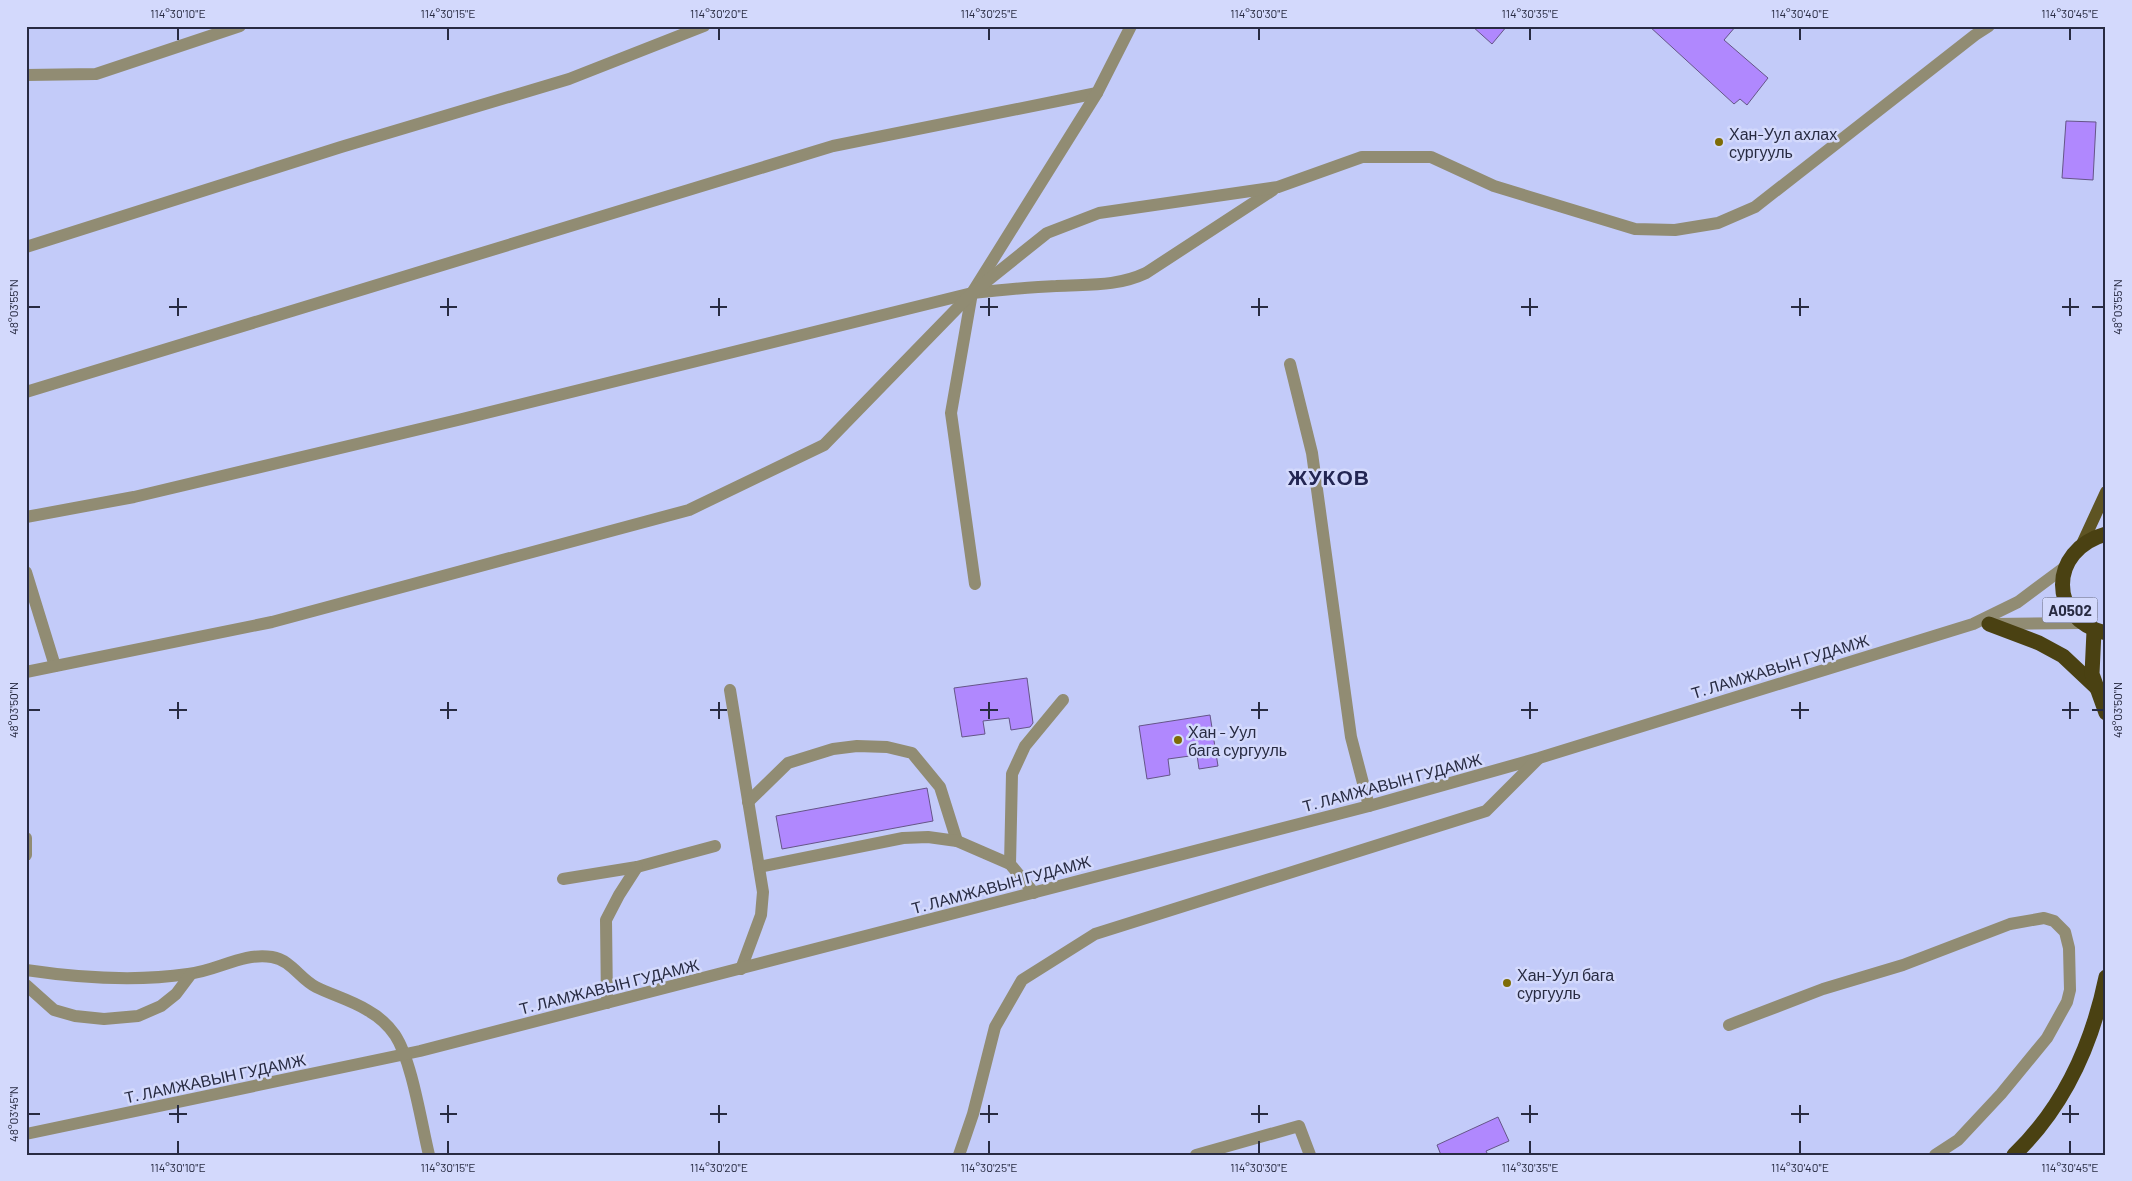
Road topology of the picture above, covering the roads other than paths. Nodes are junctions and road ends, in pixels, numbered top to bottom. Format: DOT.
graph roads {
  1 [pos="240,26"];
  2 [pos="704,26"];
  3 [pos="1131,26"];
  4 [pos="1989,26"];
  5 [pos="26,75"];
  6 [pos="1097,93"];
  7 [pos="1278,187"];
  8 [pos="26,247"];
  9 [pos="972,293"];
  10 [pos="1290,364"];
  11 [pos="26,392"];
  12 [pos="2106,492"];
  13 [pos="26,517"];
  14 [pos="2106,534"];
  15 [pos="2082,544"];
  16 [pos="2065,567"];
  17 [pos="26,572"];
  18 [pos="975,584"];
  19 [pos="1973,624"];
  20 [pos="1989,624"];
  21 [pos="2094,629"];
  22 [pos="55,666"];
  23 [pos="26,672"];
  24 [pos="2097,688"];
  25 [pos="730,690"];
  26 [pos="1062,700"];
  27 [pos="2106,713"];
  28 [pos="1539,758"];
  29 [pos="748,802"];
  30 [pos="1368,806"];
  31 [pos="26,838"];
  32 [pos="957,841"];
  33 [pos="715,846"];
  34 [pos="26,855"];
  35 [pos="1010,864"];
  36 [pos="637,867"];
  37 [pos="759,867"];
  38 [pos="564,879"];
  39 [pos="1034,892"];
  40 [pos="741,969"];
  41 [pos="26,970"];
  42 [pos="191,974"];
  43 [pos="2106,977"];
  44 [pos="26,985"];
  45 [pos="607,1003"];
  46 [pos="1729,1025"];
  47 [pos="405,1054"];
  48 [pos="26,1134"];
  49 [pos="429,1155"];
  50 [pos="959,1155"];
  51 [pos="1196,1155"];
  52 [pos="1310,1155"];
  53 [pos="1935,1155"];
  54 [pos="2014,1155"];
  1 -- 5 [label="street"];
  2 -- 8 [label="street"];
  3 -- 6 [label="street"];
  4 -- 7 [label="street"];
  6 -- 9 [label="street"];
  6 -- 11 [label="street"];
  7 -- 9 [label="street"];
  7 -- 9 [label="street"];
  9 -- 13 [label="street"];
  9 -- 18 [label="street"];
  9 -- 22 [label="street"];
  10 -- 30 [label="street"];
  12 -- 15 [label="main road"];
  14 -- 15 [label="highway"];
  15 -- 16 [label="highway"];
  16 -- 19 [label="street, Т. ЛАМЖАВЫН ГУДАМЖ"];
  16 -- 21 [label="highway, A0502"];
  17 -- 22 [label="street"];
  19 -- 20 [label="street, Т. ЛАМЖАВЫН ГУДАМЖ"];
  19 -- 28 [label="street, Т. ЛАМЖАВЫН ГУДАМЖ"];
  20 -- 21 [label="street, Т. ЛАМЖАВЫН ГУДАМЖ"];
  20 -- 24 [label="highway"];
  21 -- 24 [label="highway, A0502"];
  22 -- 23 [label="street"];
  24 -- 27 [label="highway, A0502"];
  25 -- 29 [label="street"];
  26 -- 35 [label="street"];
  28 -- 30 [label="street, Т. ЛАМЖАВЫН ГУДАМЖ"];
  28 -- 50 [label="street"];
  29 -- 32 [label="street"];
  29 -- 37 [label="street"];
  30 -- 39 [label="street, Т. ЛАМЖАВЫН ГУДАМЖ"];
  31 -- 34 [label="street"];
  32 -- 35 [label="street"];
  32 -- 37 [label="street"];
  33 -- 36 [label="street"];
  35 -- 39 [label="street"];
  36 -- 38 [label="street"];
  36 -- 45 [label="street"];
  37 -- 40 [label="street"];
  39 -- 40 [label="street, Т. ЛАМЖАВЫН ГУДАМЖ"];
  40 -- 45 [label="street, Т. ЛАМЖАВЫН ГУДАМЖ"];
  41 -- 42 [label="street"];
  42 -- 44 [label="street"];
  42 -- 47 [label="street"];
  43 -- 54 [label="highway"];
  45 -- 47 [label="street, Т. ЛАМЖАВЫН ГУДАМЖ"];
  46 -- 53 [label="street"];
  47 -- 48 [label="street, Т. ЛАМЖАВЫН ГУДАМЖ"];
  47 -- 49 [label="street"];
  51 -- 52 [label="street"];
}
